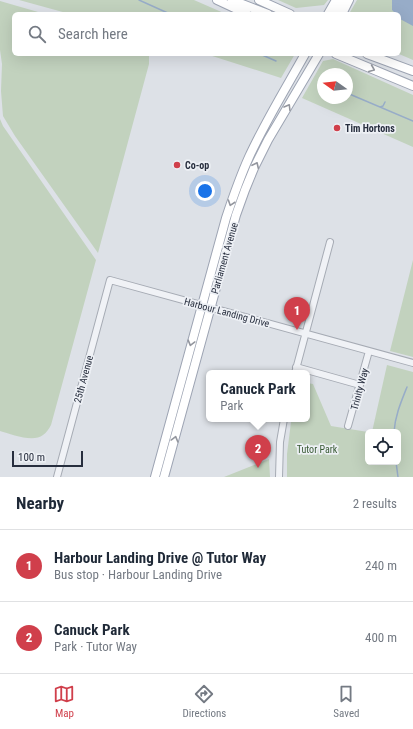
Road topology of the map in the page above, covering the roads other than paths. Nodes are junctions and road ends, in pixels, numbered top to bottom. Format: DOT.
graph roads {
  1 [pos="217,0"];
  2 [pos="232,0"];
  3 [pos="259,0"];
  4 [pos="336,0"];
  5 [pos="342,0"];
  6 [pos="349,0"];
  7 [pos="243,12"];
  8 [pos="263,12"];
  9 [pos="286,12"];
  10 [pos="329,12"];
  11 [pos="337,12"];
  12 [pos="343,12"];
  13 [pos="304,56"];
  14 [pos="318,56"];
  15 [pos="341,56"];
  16 [pos="372,56"];
  17 [pos="387,56"];
  18 [pos="413,67"];
  19 [pos="413,71"];
  20 [pos="413,86"];
  21 [pos="330,242"];
  22 [pos="110,280"];
  23 [pos="202,305"];
  24 [pos="210,308"];
  25 [pos="305,334"];
  26 [pos="369,351"];
  27 [pos="413,363"];
  28 [pos="296,370"];
  29 [pos="310,373"];
  30 [pos="360,385"];
  31 [pos="283,422"];
  32 [pos="348,426"];
  33 [pos="57,477"];
  34 [pos="155,477"];
  35 [pos="164,477"];
  36 [pos="279,477"];
  1 -- 7 [label="main road"];
  2 -- 8 [label="main road"];
  3 -- 9 [label="main road"];
  4 -- 10 [label="main road"];
  5 -- 11 [label="main road"];
  6 -- 12 [label="main road"];
  13 -- 23 [label="main road, Parliament Avenue, one-way"];
  24 -- 14 [label="main road, Parliament Avenue, one-way"];
  15 -- 20 [label="main road, one-way"];
  16 -- 19 [label="main road"];
  17 -- 18 [label="main road"];
  21 -- 25 [label="street"];
  22 -- 23 [label="street, Harbour Landing Drive"];
  22 -- 33 [label="street, 25th Avenue"];
  23 -- 24 [label="street, Harbour Landing Drive"];
  23 -- 34 [label="main road, Parliament Avenue, one-way"];
  24 -- 25 [label="street, Harbour Landing Drive"];
  35 -- 24 [label="main road, Parliament Avenue, one-way"];
  25 -- 26 [label="street, Harbour Landing Drive"];
  25 -- 28 [label="street"];
  26 -- 27 [label="street, Harbour Landing Drive"];
  26 -- 30 [label="street, Trinity Way"];
  29 -- 30 [label="street"];
  30 -- 32 [label="street, Trinity Way"];
  31 -- 36 [label="street"];
}
